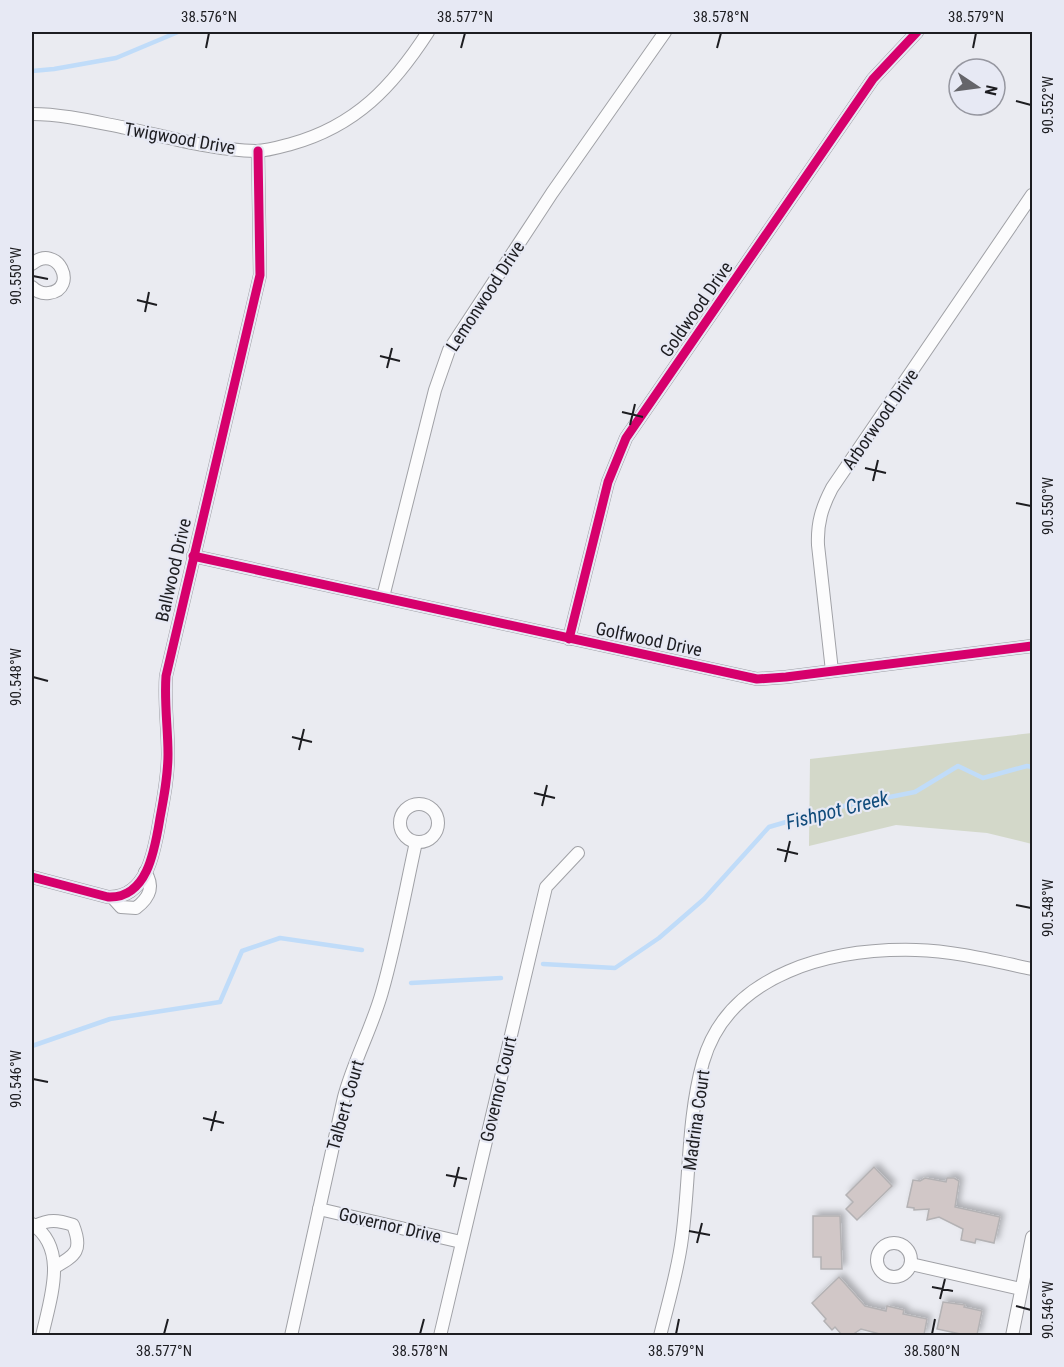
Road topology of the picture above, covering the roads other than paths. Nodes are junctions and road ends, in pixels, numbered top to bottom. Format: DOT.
graph roads {
  1 [pos="428,32"];
  2 [pos="665,32"];
  3 [pos="917,32"];
  4 [pos="32,114"];
  5 [pos="258,151"];
  6 [pos="1032,195"];
  7 [pos="32,264"];
  8 [pos="32,287"];
  9 [pos="193,556"];
  10 [pos="383,597"];
  11 [pos="569,639"];
  12 [pos="1032,646"];
  13 [pos="832,671"];
  14 [pos="416,842"];
  15 [pos="578,853"];
  16 [pos="32,878"];
  17 [pos="1032,969"];
  18 [pos="319,1209"];
  19 [pos="33,1225"];
  20 [pos="1032,1237"];
  21 [pos="461,1242"];
  22 [pos="911,1264"];
  23 [pos="55,1267"];
  24 [pos="1021,1289"];
  25 [pos="42,1335"];
  26 [pos="291,1335"];
  27 [pos="440,1335"];
  28 [pos="660,1335"];
  29 [pos="1012,1335"];
  1 -- 5 [label="street, Twigwood Drive"];
  2 -- 10 [label="street, Lemonwood Drive"];
  3 -- 11 [label="street, Goldwood Drive"];
  4 -- 5 [label="street, Twigwood Drive"];
  5 -- 9 [label="street, Ballwood Drive"];
  6 -- 13 [label="street, Arborwood Drive"];
  7 -- 8 [label="street"];
  9 -- 10 [label="street, Golfwood Drive"];
  9 -- 16 [label="street, Ballwood Drive"];
  10 -- 11 [label="street, Golfwood Drive"];
  11 -- 13 [label="street, Golfwood Drive"];
  12 -- 13 [label="street, Golfwood Drive"];
  14 -- 18 [label="street, Talbert Court"];
  15 -- 21 [label="street, Governor Court"];
  17 -- 28 [label="street, Madrina Court"];
  18 -- 21 [label="street, Governor Drive"];
  18 -- 26 [label="street, Talbert Court"];
  19 -- 23 [label="street"];
  19 -- 23 [label="street"];
  20 -- 24 [label="street"];
  21 -- 27 [label="street, Governor Court"];
  22 -- 24 [label="street"];
  23 -- 25 [label="street"];
  24 -- 29 [label="street"];
}
